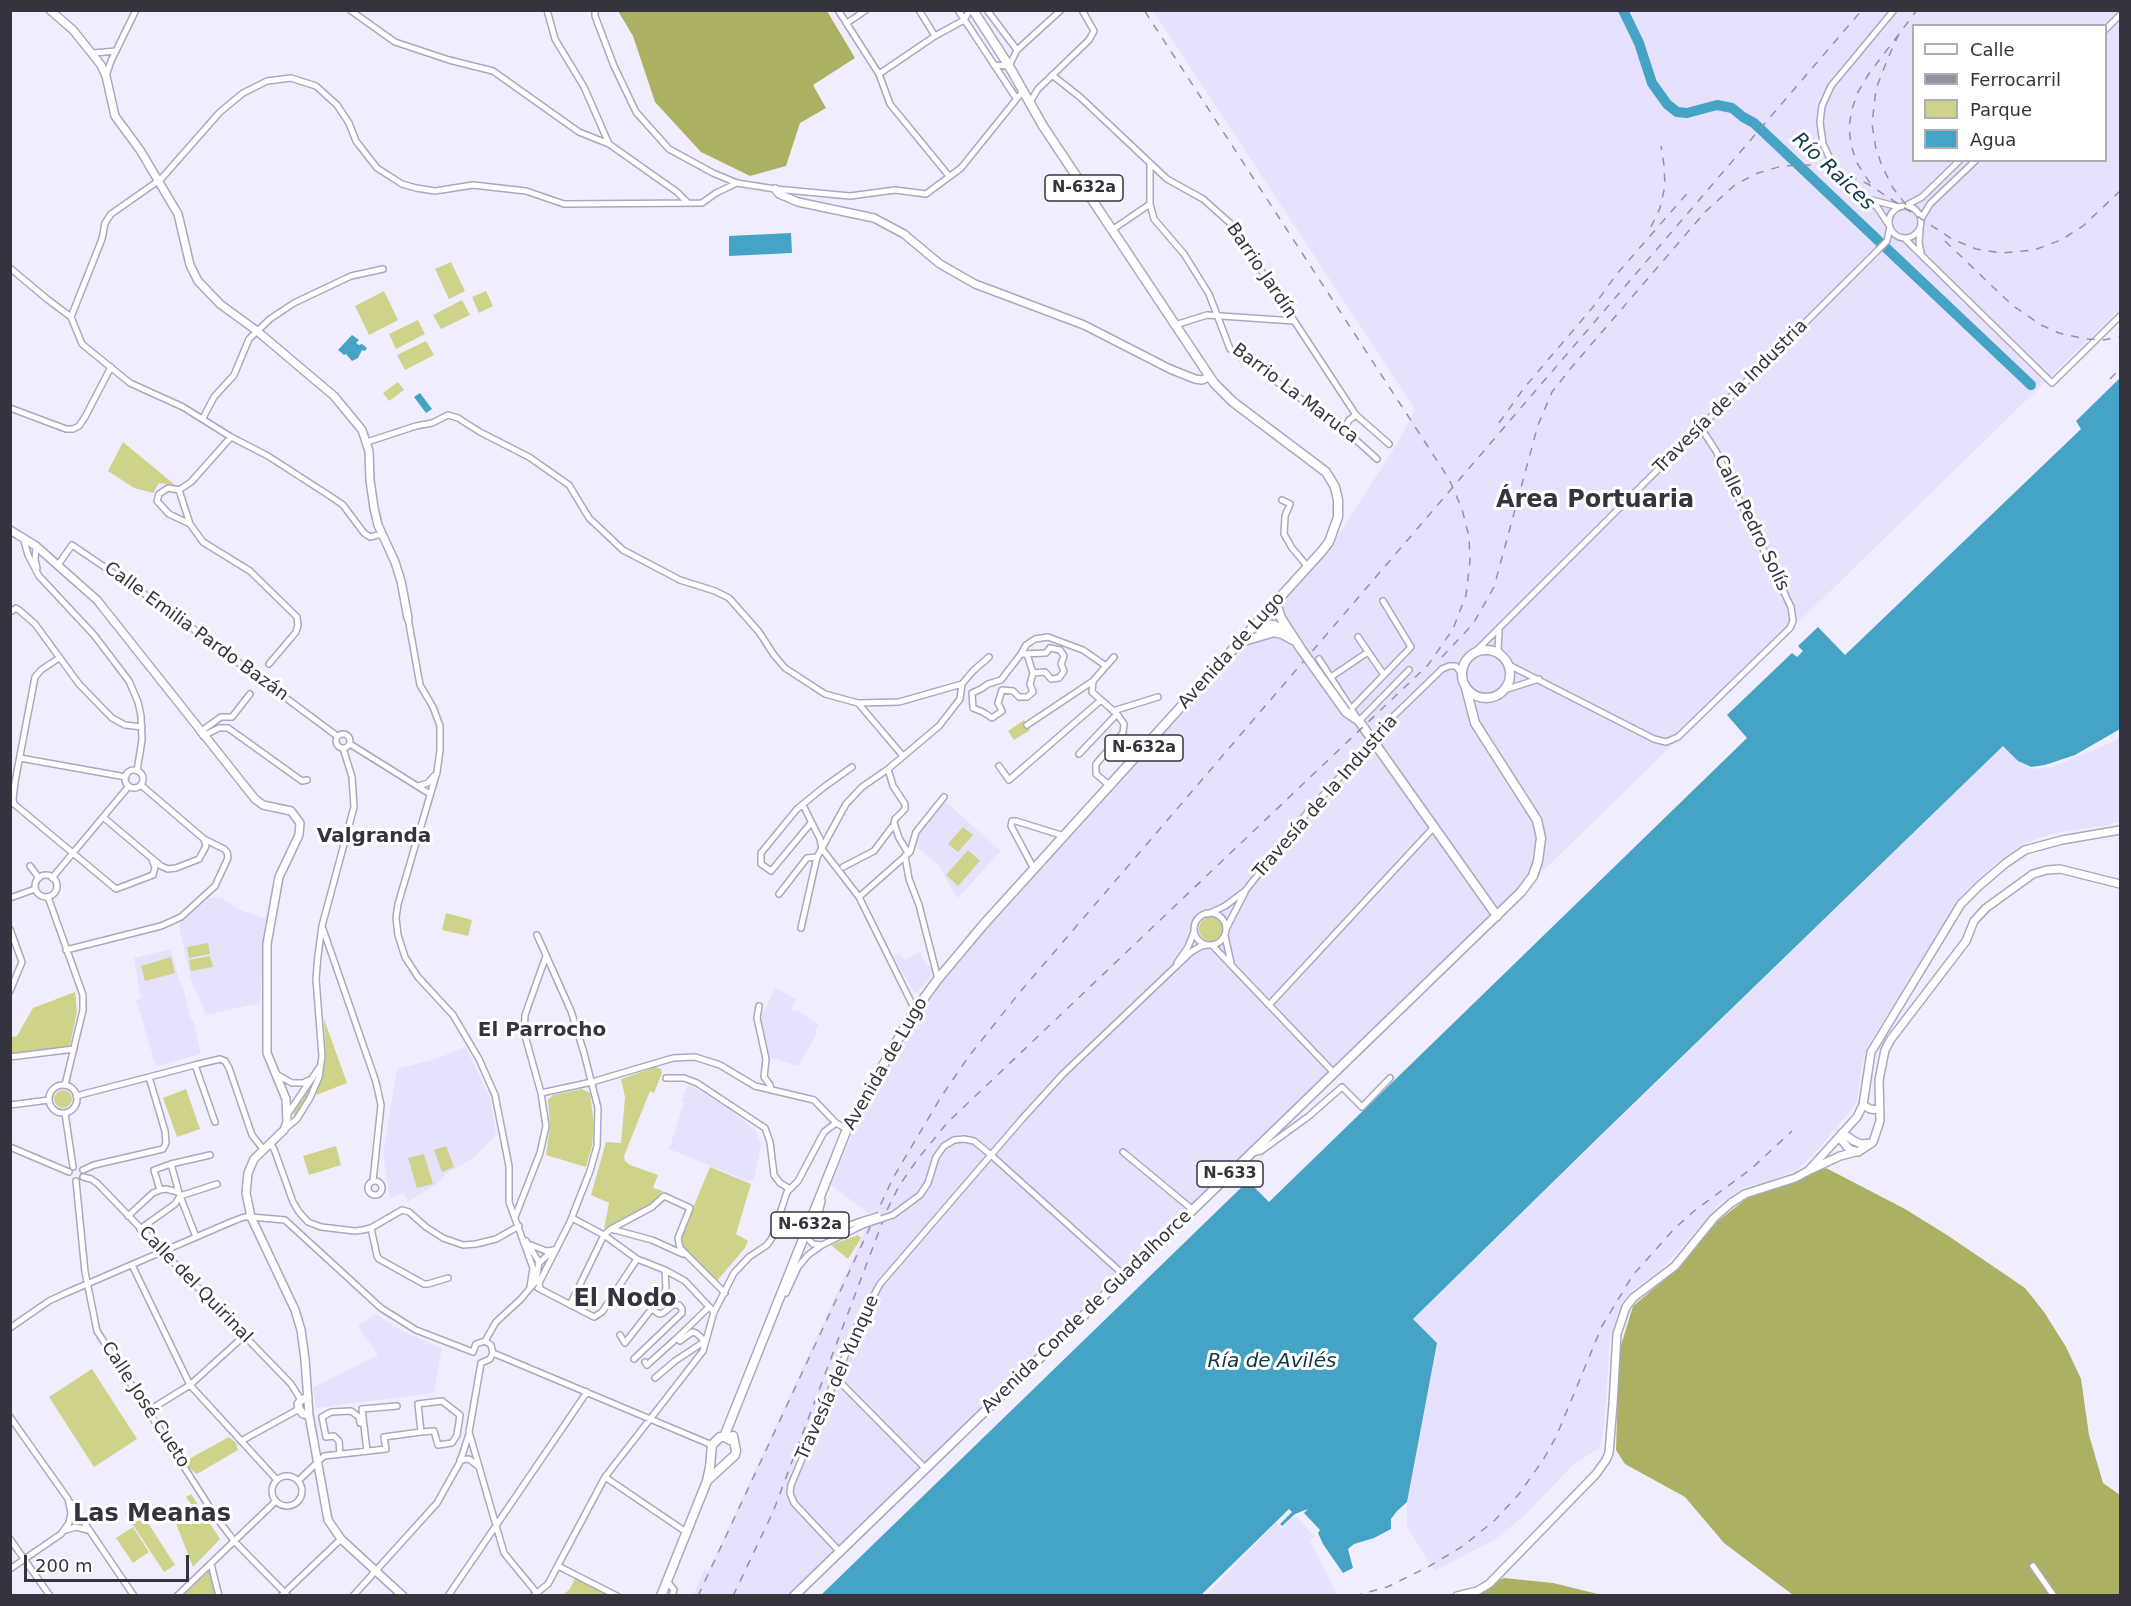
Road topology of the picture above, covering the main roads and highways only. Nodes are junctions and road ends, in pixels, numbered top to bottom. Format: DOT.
graph roads {
  1 [pos="971,10"];
  2 [pos="1276,603"];
  3 [pos="1256,626"];
  4 [pos="1274,632"];
  5 [pos="1296,641"];
  6 [pos="1240,642"];
  7 [pos="1466,688"];
  8 [pos="1489,698"];
  9 [pos="1473,715"];
  10 [pos="1497,916"];
  11 [pos="732,1419"];
  12 [pos="724,1437"];
  13 [pos="733,1441"];
  14 [pos="711,1450"];
  15 [pos="725,1463"];
  16 [pos="707,1481"];
  17 [pos="661,1596"];
  18 [pos="794,1596"];
  1 -- 2 [label="main road, Avenida de Lugo / N-632a"];
  2 -- 3 [label="main road, Avenida de Lugo / N-632a"];
  2 -- 5 [label="main road"];
  3 -- 4 [label="main road"];
  3 -- 5 [label="main road"];
  3 -- 6 [label="main road, Avenida de Lugo / N-632a"];
  4 -- 5 [label="main road"];
  4 -- 6 [label="main road"];
  5 -- 10 [label="main road, bridge"];
  6 -- 11 [label="main road, Avenida de Lugo / N-632a"];
  7 -- 8 [label="main road"];
  7 -- 8 [label="main road, Travesía de la Industria"];
  7 -- 9 [label="main road, Avenida Conde de Guadalhorce"];
  8 -- 9 [label="main road"];
  9 -- 10 [label="main road, Avenida Conde de Guadalhorce / N-633"];
  10 -- 18 [label="main road, Avenida Conde de Guadalhorce / N-633"];
  11 -- 12 [label="main road, N-632a"];
  11 -- 13 [label="main road, N-632a"];
  12 -- 13 [label="main road"];
  12 -- 14 [label="main road"];
  13 -- 15 [label="main road, N-632a"];
  14 -- 15 [label="main road"];
  14 -- 16 [label="main road, N-632a"];
  15 -- 16 [label="main road, N-632a"];
  16 -- 17 [label="main road, N-632a"];
}
